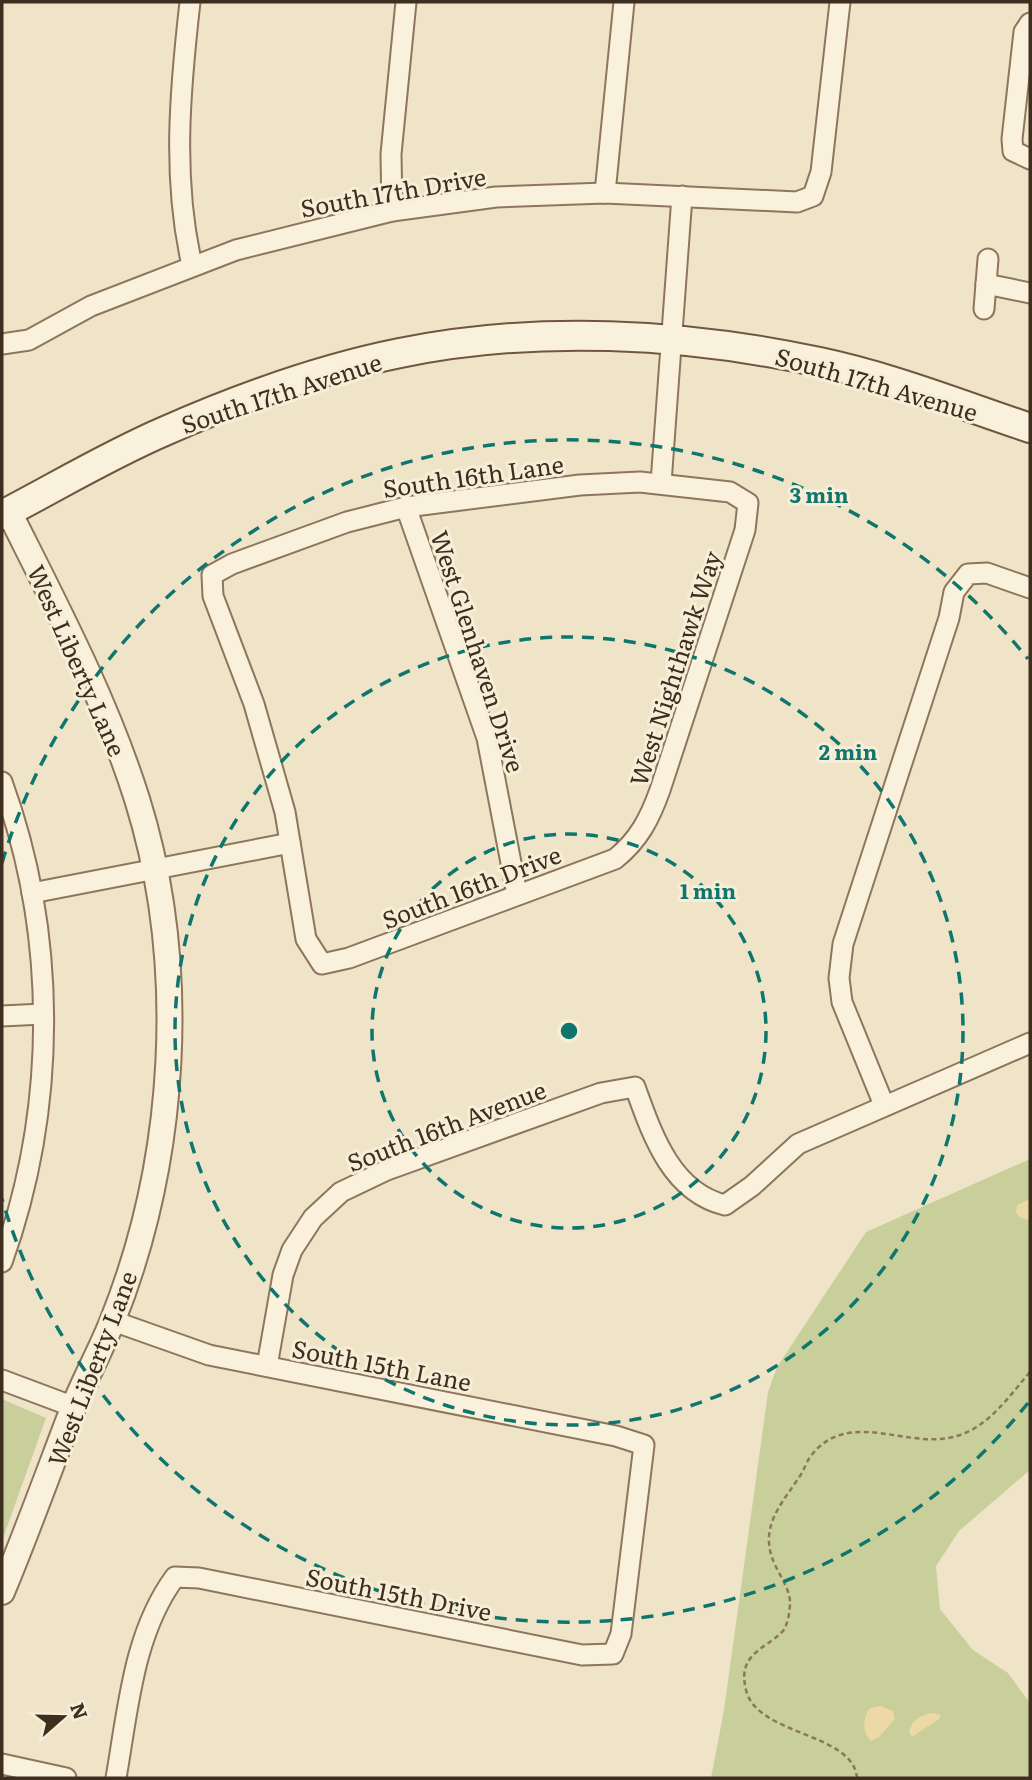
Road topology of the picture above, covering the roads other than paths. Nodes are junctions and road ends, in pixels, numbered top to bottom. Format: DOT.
graph roads {
  1 [pos="190,2"];
  2 [pos="406,2"];
  3 [pos="624,2"];
  4 [pos="840,2"];
  5 [pos="1030,23"];
  6 [pos="1030,159"];
  7 [pos="606,193"];
  8 [pos="682,196"];
  9 [pos="392,211"];
  10 [pos="988,259"];
  11 [pos="192,265"];
  12 [pos="986,284"];
  13 [pos="1030,293"];
  14 [pos="984,309"];
  15 [pos="673,340"];
  16 [pos="2,344"];
  17 [pos="1029,425"];
  18 [pos="661,483"];
  19 [pos="748,503"];
  20 [pos="406,507"];
  21 [pos="4,508"];
  22 [pos="1030,588"];
  23 [pos="2,782"];
  24 [pos="290,843"];
  25 [pos="633,845"];
  26 [pos="155,870"];
  27 [pos="32,893"];
  28 [pos="517,894"];
  29 [pos="43,1014"];
  30 [pos="2,1016"];
  31 [pos="1030,1043"];
  32 [pos="884,1105"];
  33 [pos="2,1262"];
  34 [pos="113,1321"];
  35 [pos="267,1366"];
  36 [pos="2,1380"];
  37 [pos="74,1407"];
  38 [pos="2,1592"];
  39 [pos="613,1654"];
  40 [pos="2,1764"];
  41 [pos="66,1778"];
  42 [pos="116,1778"];
  1 -- 11 [label="street"];
  2 -- 9 [label="street"];
  3 -- 7 [label="street"];
  4 -- 8 [label="street, South 17th Drive"];
  5 -- 6 [label="street"];
  7 -- 8 [label="street, South 17th Drive"];
  7 -- 9 [label="street, South 17th Drive"];
  8 -- 15 [label="street"];
  9 -- 11 [label="street, South 17th Drive"];
  10 -- 12 [label="street"];
  11 -- 16 [label="street, South 17th Drive"];
  12 -- 13 [label="street"];
  12 -- 14 [label="street"];
  15 -- 17 [label="main road, South 17th Avenue"];
  15 -- 18 [label="street"];
  15 -- 21 [label="main road, South 17th Avenue"];
  18 -- 19 [label="street, South 16th Lane"];
  18 -- 20 [label="street, South 16th Lane"];
  19 -- 25 [label="street, West Nighthawk Way"];
  20 -- 24 [label="street, South 16th Lane"];
  20 -- 28 [label="street, West Glenhaven Drive"];
  21 -- 26 [label="street, West Liberty Lane"];
  22 -- 32 [label="street"];
  23 -- 27 [label="street"];
  24 -- 26 [label="street"];
  24 -- 28 [label="street, South 16th Drive"];
  25 -- 28 [label="street, South 16th Drive"];
  26 -- 27 [label="street"];
  26 -- 34 [label="street, West Liberty Lane"];
  27 -- 29 [label="street"];
  29 -- 30 [label="street"];
  29 -- 33 [label="street"];
  31 -- 32 [label="street"];
  32 -- 35 [label="street, South 16th Avenue"];
  34 -- 35 [label="street, South 15th Lane"];
  34 -- 37 [label="street, West Liberty Lane"];
  35 -- 39 [label="street, South 15th Lane"];
  36 -- 37 [label="street"];
  37 -- 38 [label="street, West Liberty Lane"];
  39 -- 42 [label="street, South 15th Drive"];
  40 -- 41 [label="street"];
}
